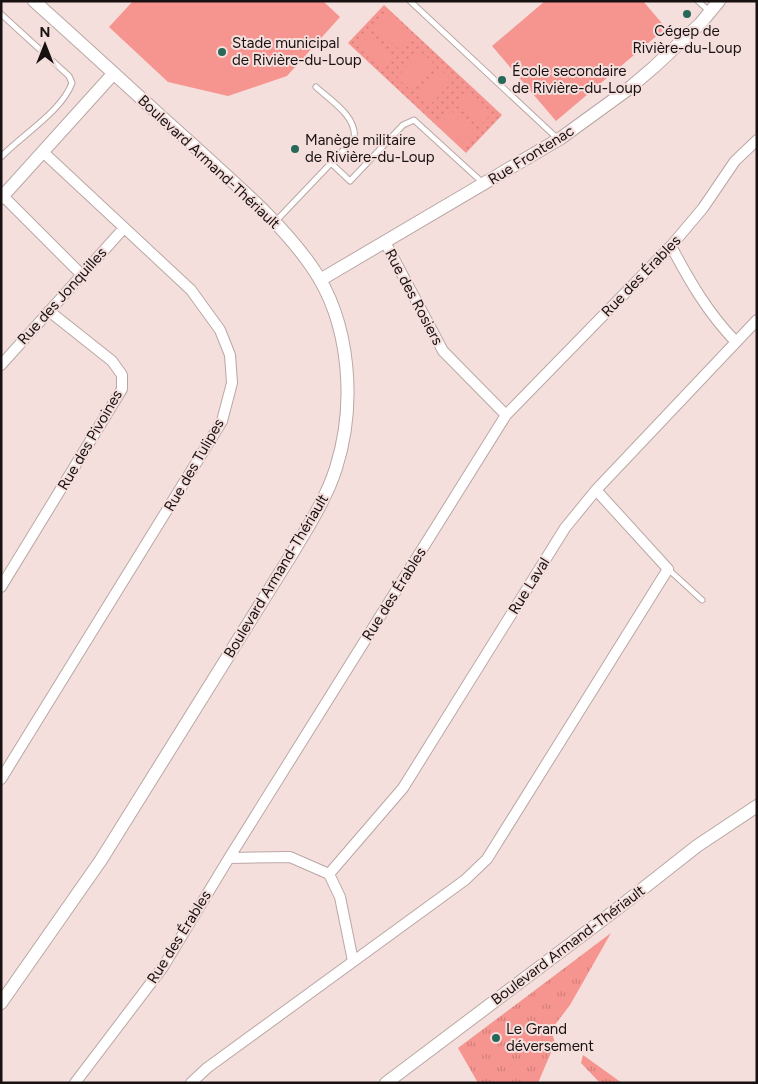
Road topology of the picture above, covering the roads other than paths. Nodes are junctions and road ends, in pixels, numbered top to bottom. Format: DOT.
graph roads {
  1 [pos="34,1"];
  2 [pos="410,1"];
  3 [pos="698,1"];
  4 [pos="719,1"];
  5 [pos="711,12"];
  6 [pos="1,14"];
  7 [pos="113,74"];
  8 [pos="316,87"];
  9 [pos="558,140"];
  10 [pos="757,140"];
  11 [pos="43,152"];
  12 [pos="1,157"];
  13 [pos="332,164"];
  14 [pos="484,184"];
  15 [pos="2,197"];
  16 [pos="275,222"];
  17 [pos="124,228"];
  18 [pos="385,242"];
  19 [pos="671,246"];
  20 [pos="82,274"];
  21 [pos="320,280"];
  22 [pos="49,311"];
  23 [pos="757,320"];
  24 [pos="736,342"];
  25 [pos="1,365"];
  26 [pos="506,415"];
  27 [pos="596,490"];
  28 [pos="668,569"];
  29 [pos="1,587"];
  30 [pos="702,600"];
  31 [pos="1,778"];
  32 [pos="755,808"];
  33 [pos="229,858"];
  34 [pos="329,874"];
  35 [pos="353,961"];
  36 [pos="1,1003"];
  37 [pos="75,1083"];
  38 [pos="190,1083"];
  39 [pos="386,1083"];
  1 -- 7 [label="street, Boulevard Armand-Thériault"];
  2 -- 9 [label="lane"];
  3 -- 5 [label="lane"];
  4 -- 5 [label="street, Rue Frontenac"];
  5 -- 9 [label="street, Rue Frontenac"];
  6 -- 12 [label="lane"];
  7 -- 11 [label="street"];
  7 -- 16 [label="street, Boulevard Armand-Thériault"];
  8 -- 13 [label="lane"];
  9 -- 14 [label="street, Rue Frontenac"];
  10 -- 19 [label="street, Rue des Érables"];
  11 -- 15 [label="street"];
  11 -- 17 [label="street, Rue des Tulipes"];
  13 -- 14 [label="lane"];
  13 -- 16 [label="lane"];
  14 -- 18 [label="street, Rue Frontenac"];
  15 -- 20 [label="street"];
  16 -- 21 [label="street, Boulevard Armand-Thériault"];
  17 -- 20 [label="street, Rue des Jonquilles"];
  17 -- 31 [label="street, Rue des Tulipes"];
  18 -- 21 [label="street, Rue Frontenac"];
  18 -- 26 [label="street, Rue des Rosiers"];
  19 -- 24 [label="street"];
  19 -- 26 [label="street, Rue des Érables"];
  20 -- 22 [label="street, Rue des Jonquilles"];
  21 -- 36 [label="street, Boulevard Armand-Thériault"];
  22 -- 25 [label="street, Rue des Jonquilles"];
  22 -- 29 [label="street, Rue des Pivoines"];
  23 -- 24 [label="street, Rue Laval"];
  24 -- 27 [label="street, Rue Laval"];
  26 -- 33 [label="street, Rue des Érables"];
  27 -- 28 [label="street"];
  27 -- 34 [label="street, Rue Laval"];
  28 -- 30 [label="lane"];
  28 -- 35 [label="street"];
  32 -- 39 [label="street, Boulevard Armand-Thériault"];
  33 -- 34 [label="street"];
  33 -- 37 [label="street, Rue des Érables"];
  34 -- 35 [label="street"];
  35 -- 38 [label="street"];
}
